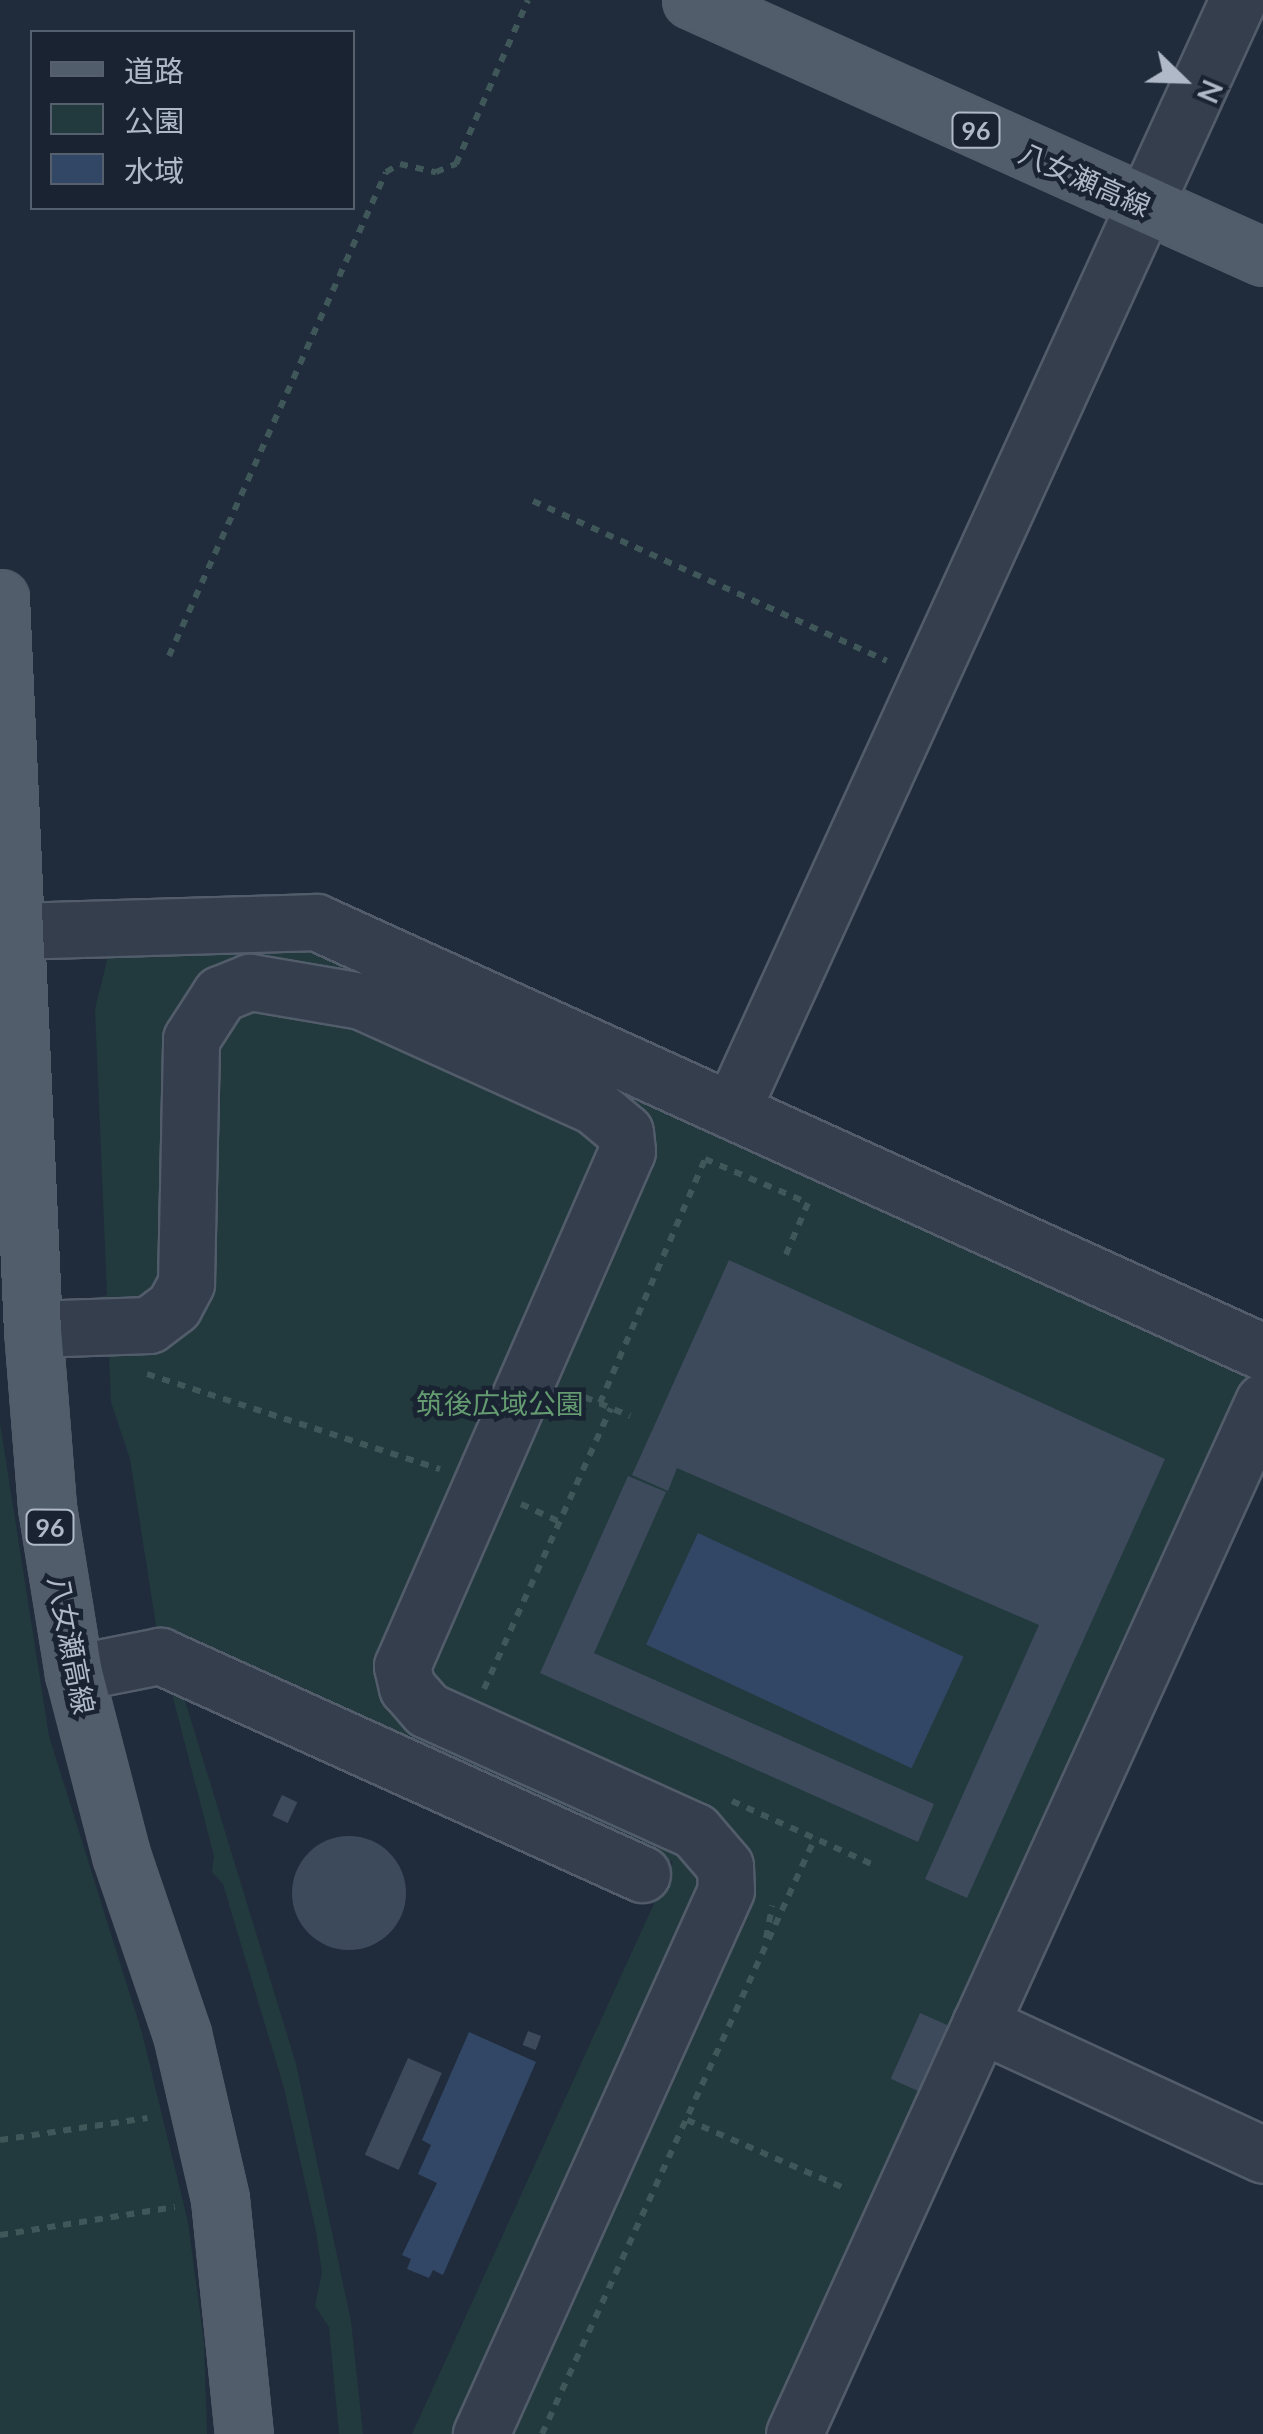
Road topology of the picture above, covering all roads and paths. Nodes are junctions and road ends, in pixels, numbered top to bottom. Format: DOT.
graph roads {
  1 [pos="528,0"];
  2 [pos="690,0"];
  3 [pos="1238,0"];
  4 [pos="1145,207"];
  5 [pos="1263,257"];
  6 [pos="533,501"];
  7 [pos="0,598"];
  8 [pos="169,656"];
  9 [pos="928,680"];
  10 [pos="11,921"];
  11 [pos="733,1107"];
  12 [pos="784,1260"];
  13 [pos="32,1329"];
  14 [pos="1263,1352"];
  15 [pos="129,1368"];
  16 [pos="569,1390"];
  17 [pos="1263,1402"];
  18 [pos="600,1403"];
  19 [pos="611,1408"];
  20 [pos="630,1416"];
  21 [pos="456,1474"];
  22 [pos="506,1498"];
  23 [pos="560,1522"];
  24 [pos="74,1673"];
  25 [pos="502,1698"];
  26 [pos="720,1796"];
  27 [pos="815,1838"];
  28 [pos="876,1866"];
  29 [pos="642,1874"];
  30 [pos="980,2024"];
  31 [pos="147,2118"];
  32 [pos="687,2120"];
  33 [pos="0,2140"];
  34 [pos="1263,2154"];
  35 [pos="844,2188"];
  36 [pos="220,2199"];
  37 [pos="0,2235"];
  38 [pos="244,2434"];
  39 [pos="481,2434"];
  40 [pos="542,2434"];
  41 [pos="794,2434"];
  1 -- 8 [label="path"];
  2 -- 4 [label="main road, 八女瀬高線 / 96"];
  3 -- 4 [label="street"];
  4 -- 5 [label="main road, 八女瀬高線 / 96"];
  4 -- 9 [label="street"];
  6 -- 9 [label="path"];
  7 -- 10 [label="main road, 八女瀬高線 / 96"];
  9 -- 11 [label="street"];
  10 -- 11 [label="street"];
  10 -- 13 [label="main road, 八女瀬高線 / 96"];
  11 -- 14 [label="street"];
  12 -- 18 [label="path"];
  13 -- 24 [label="main road, 八女瀬高線 / 96"];
  13 -- 39 [label="street"];
  15 -- 21 [label="path"];
  16 -- 18 [label="path"];
  17 -- 30 [label="street"];
  18 -- 19 [label="path"];
  19 -- 20 [label="path"];
  19 -- 23 [label="path"];
  22 -- 23 [label="path"];
  23 -- 25 [label="path"];
  24 -- 29 [label="street"];
  24 -- 36 [label="main road, 八女瀬高線 / 96"];
  26 -- 27 [label="path"];
  27 -- 28 [label="path"];
  27 -- 32 [label="path"];
  30 -- 34 [label="street"];
  30 -- 41 [label="street"];
  31 -- 33 [label="path"];
  32 -- 35 [label="path"];
  32 -- 40 [label="path"];
  36 -- 37 [label="path"];
  36 -- 38 [label="main road, 八女瀬高線 / 96"];
}
